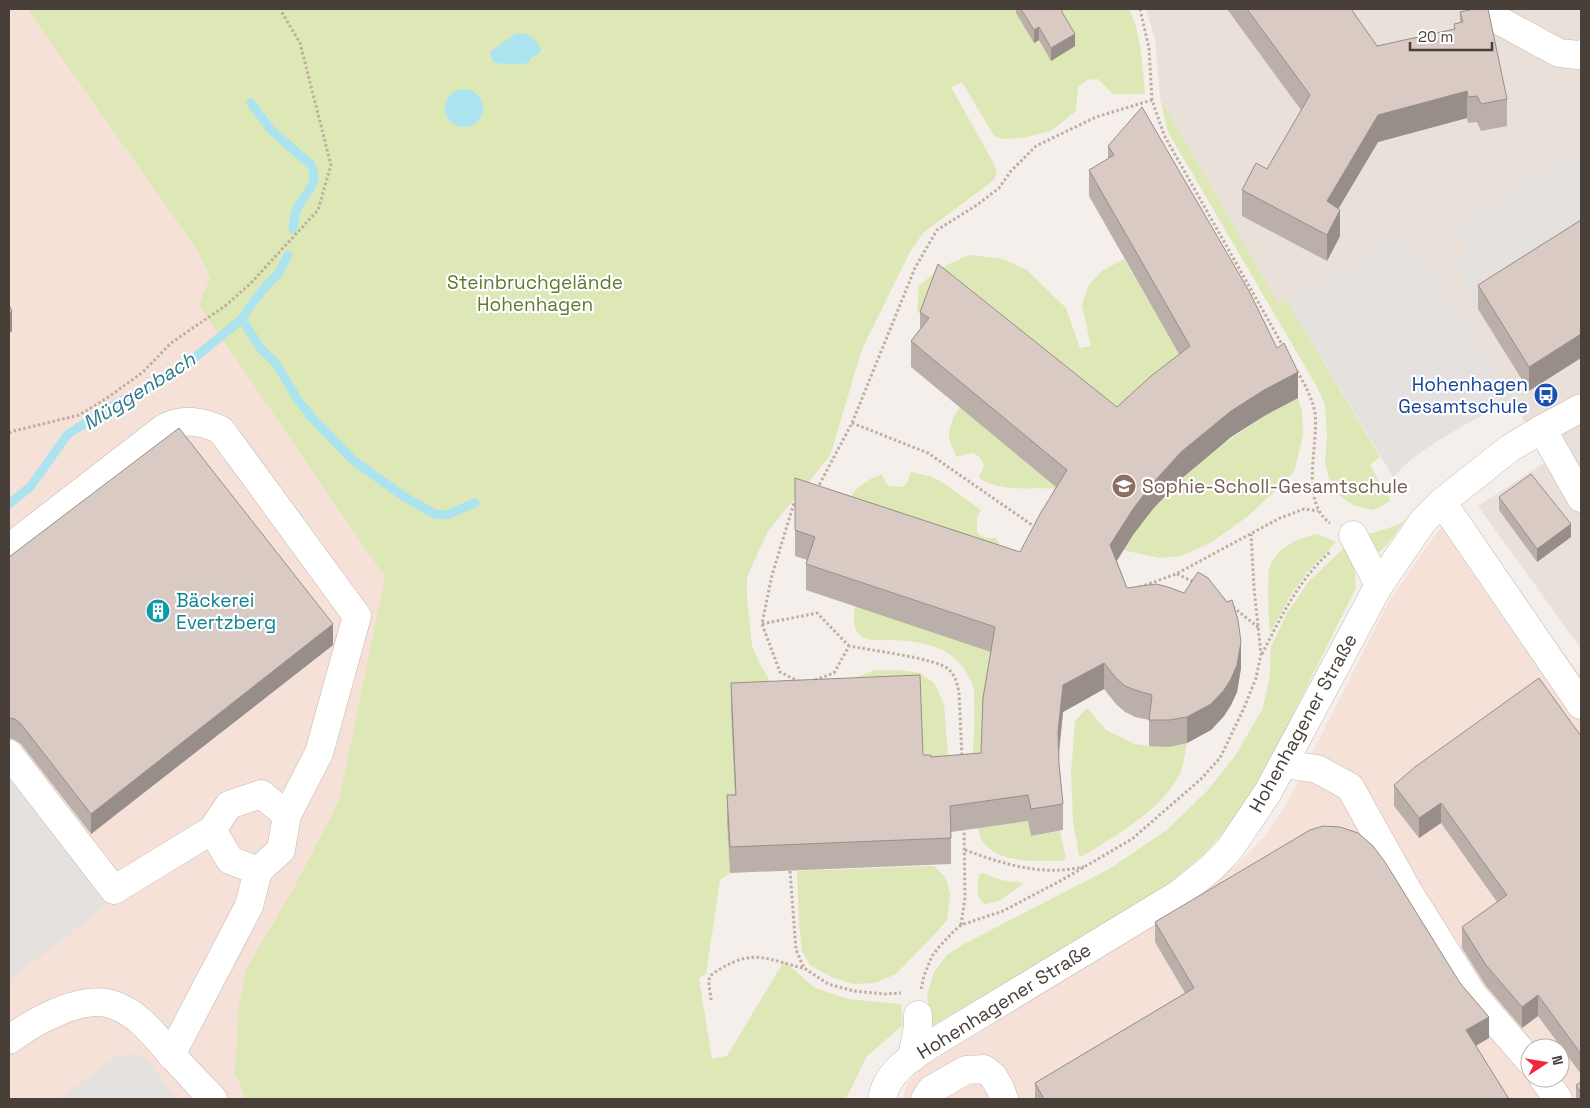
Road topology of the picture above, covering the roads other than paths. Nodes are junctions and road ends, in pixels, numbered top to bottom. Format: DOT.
graph roads {
  1 [pos="1478,9"];
  2 [pos="1581,54"];
  3 [pos="1581,408"];
  4 [pos="1542,429"];
  5 [pos="1581,498"];
  6 [pos="1442,502"];
  7 [pos="1353,535"];
  8 [pos="9,548"];
  9 [pos="1379,585"];
  10 [pos="1581,705"];
  11 [pos="9,754"];
  12 [pos="1283,764"];
  13 [pos="287,816"];
  14 [pos="212,830"];
  15 [pos="258,871"];
  16 [pos="918,1015"];
  17 [pos="9,1040"];
  18 [pos="1520,1049"];
  19 [pos="171,1054"];
  20 [pos="912,1058"];
  21 [pos="1550,1088"];
  22 [pos="213,1099"];
  23 [pos="882,1099"];
  24 [pos="925,1099"];
  25 [pos="1004,1099"];
  26 [pos="1558,1099"];
  1 -- 2 [label="street"];
  3 -- 4 [label="street, Hohenhagener Straße"];
  4 -- 5 [label="street"];
  4 -- 6 [label="street, Hohenhagener Straße"];
  6 -- 9 [label="street, Hohenhagener Straße"];
  6 -- 10 [label="street"];
  7 -- 9 [label="street"];
  8 -- 13 [label="street"];
  9 -- 12 [label="street, Hohenhagener Straße"];
  11 -- 14 [label="street"];
  12 -- 18 [label="street"];
  12 -- 20 [label="street, Hohenhagener Straße"];
  13 -- 14 [label="street"];
  13 -- 15 [label="street"];
  14 -- 15 [label="street"];
  15 -- 19 [label="street"];
  16 -- 20 [label="street"];
  17 -- 19 [label="street"];
  19 -- 22 [label="street"];
  20 -- 23 [label="street, Hohenhagener Straße"];
  21 -- 26 [label="street"];
  24 -- 25 [label="street"];
}
